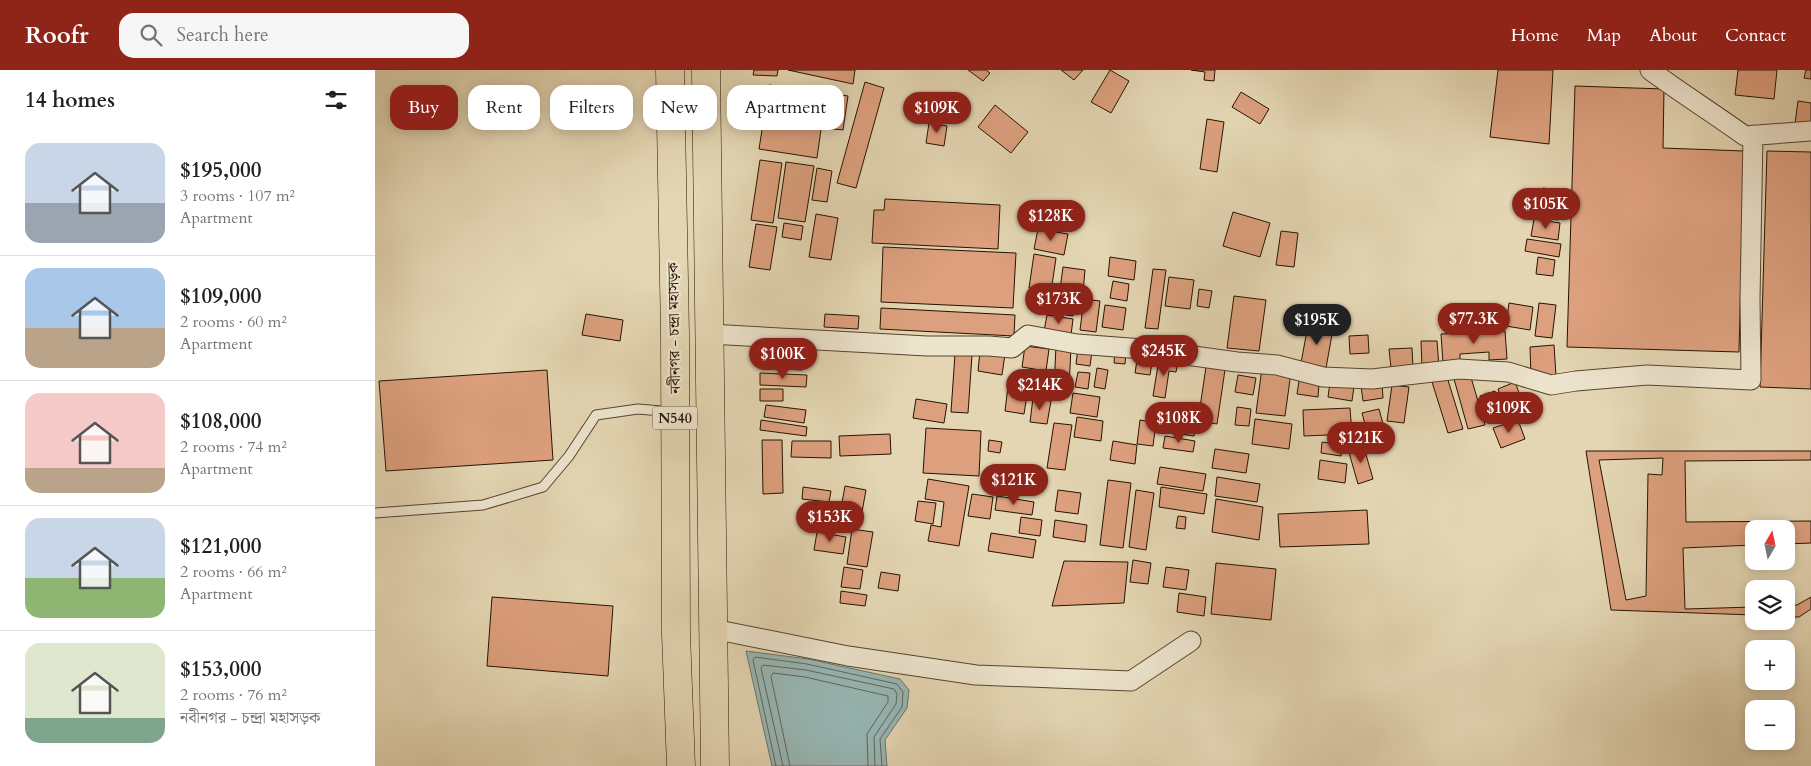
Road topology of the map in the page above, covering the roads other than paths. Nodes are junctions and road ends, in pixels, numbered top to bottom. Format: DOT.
graph roads {
  1 [pos="670,70"];
  2 [pos="706,70"];
  3 [pos="1650,70"];
  4 [pos="1811,131"];
  5 [pos="1753,135"];
  6 [pos="709,334"];
  7 [pos="675,412"];
  8 [pos="375,513"];
  9 [pos="713,629"];
  10 [pos="1191,641"];
  11 [pos="681,766"];
  12 [pos="715,766"];
  1 -- 7 [label="highway, নবীনগর - চন্দ্রা মহাসড়ক / N540"];
  2 -- 6 [label="highway, N540"];
  3 -- 5 [label="street"];
  4 -- 5 [label="street"];
  5 -- 6 [label="street"];
  6 -- 9 [label="highway, N540"];
  7 -- 8 [label="lane"];
  7 -- 11 [label="highway, নবীনগর - চন্দ্রা মহাসড়ক / N540"];
  9 -- 10 [label="street"];
  9 -- 12 [label="highway, N540"];
}
